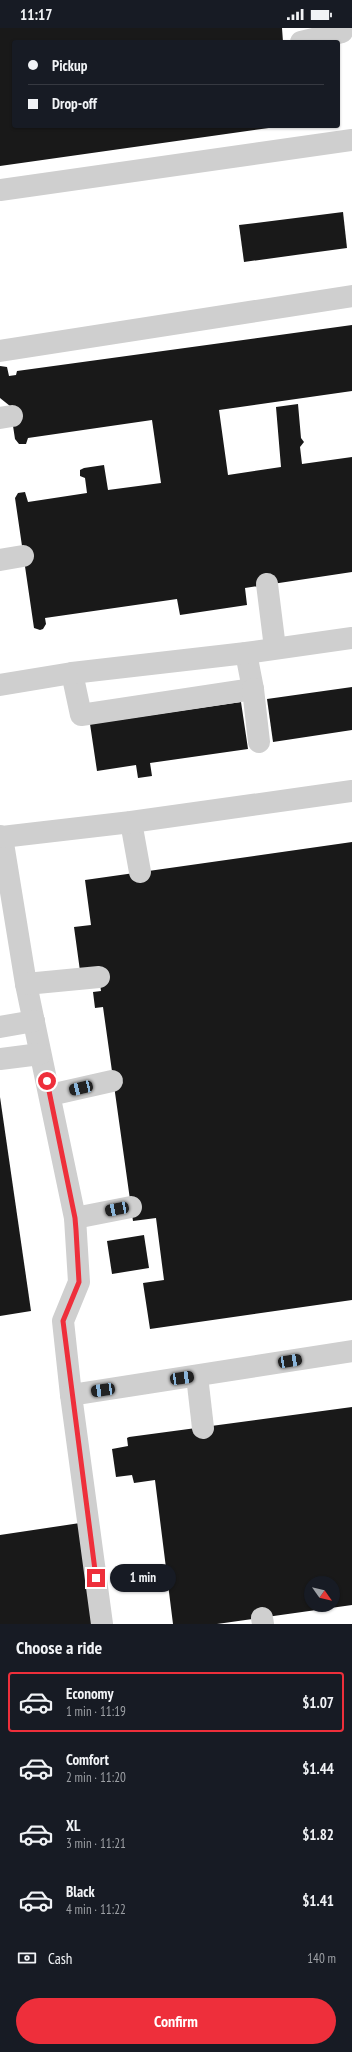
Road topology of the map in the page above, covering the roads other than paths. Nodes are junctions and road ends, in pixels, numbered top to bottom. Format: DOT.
graph roads {
  1 [pos="342,28"];
  2 [pos="309,40"];
  3 [pos="352,140"];
  4 [pos="0,190"];
  5 [pos="352,296"];
  6 [pos="0,350"];
  7 [pos="23,556"];
  8 [pos="0,560"];
  9 [pos="267,584"];
  10 [pos="352,638"];
  11 [pos="275,648"];
  12 [pos="246,653"];
  13 [pos="72,673"];
  14 [pos="0,685"];
  15 [pos="253,689"];
  16 [pos="259,742"];
  17 [pos="352,791"];
  18 [pos="131,822"];
  19 [pos="1,837"];
  20 [pos="140,872"];
  21 [pos="99,978"];
  22 [pos="26,984"];
  23 [pos="34,1021"];
  24 [pos="0,1027"];
  25 [pos="40,1054"];
  26 [pos="0,1059"];
  27 [pos="112,1081"];
  28 [pos="50,1095"];
  29 [pos="131,1207"];
  30 [pos="75,1218"];
  31 [pos="352,1351"];
  32 [pos="197,1376"];
  33 [pos="72,1394"];
  34 [pos="203,1428"];
  35 [pos="102,1624"];
  1 -- 2 [label="lane"];
  3 -- 4 [label="lane"];
  5 -- 6 [label="lane"];
  7 -- 8 [label="lane"];
  9 -- 11 [label="lane"];
  10 -- 11 [label="lane"];
  11 -- 12 [label="lane"];
  12 -- 13 [label="lane"];
  12 -- 15 [label="lane"];
  13 -- 14 [label="lane"];
  13 -- 15 [label="lane"];
  15 -- 16 [label="lane"];
  17 -- 18 [label="lane"];
  18 -- 19 [label="lane"];
  18 -- 20 [label="lane"];
  19 -- 22 [label="lane"];
  21 -- 22 [label="lane"];
  22 -- 23 [label="lane"];
  23 -- 24 [label="lane"];
  23 -- 25 [label="lane"];
  25 -- 26 [label="lane"];
  25 -- 28 [label="lane"];
  27 -- 28 [label="lane"];
  28 -- 30 [label="lane"];
  29 -- 30 [label="lane"];
  30 -- 33 [label="lane"];
  31 -- 32 [label="lane"];
  32 -- 33 [label="lane"];
  32 -- 34 [label="lane"];
  33 -- 35 [label="lane"];
}
